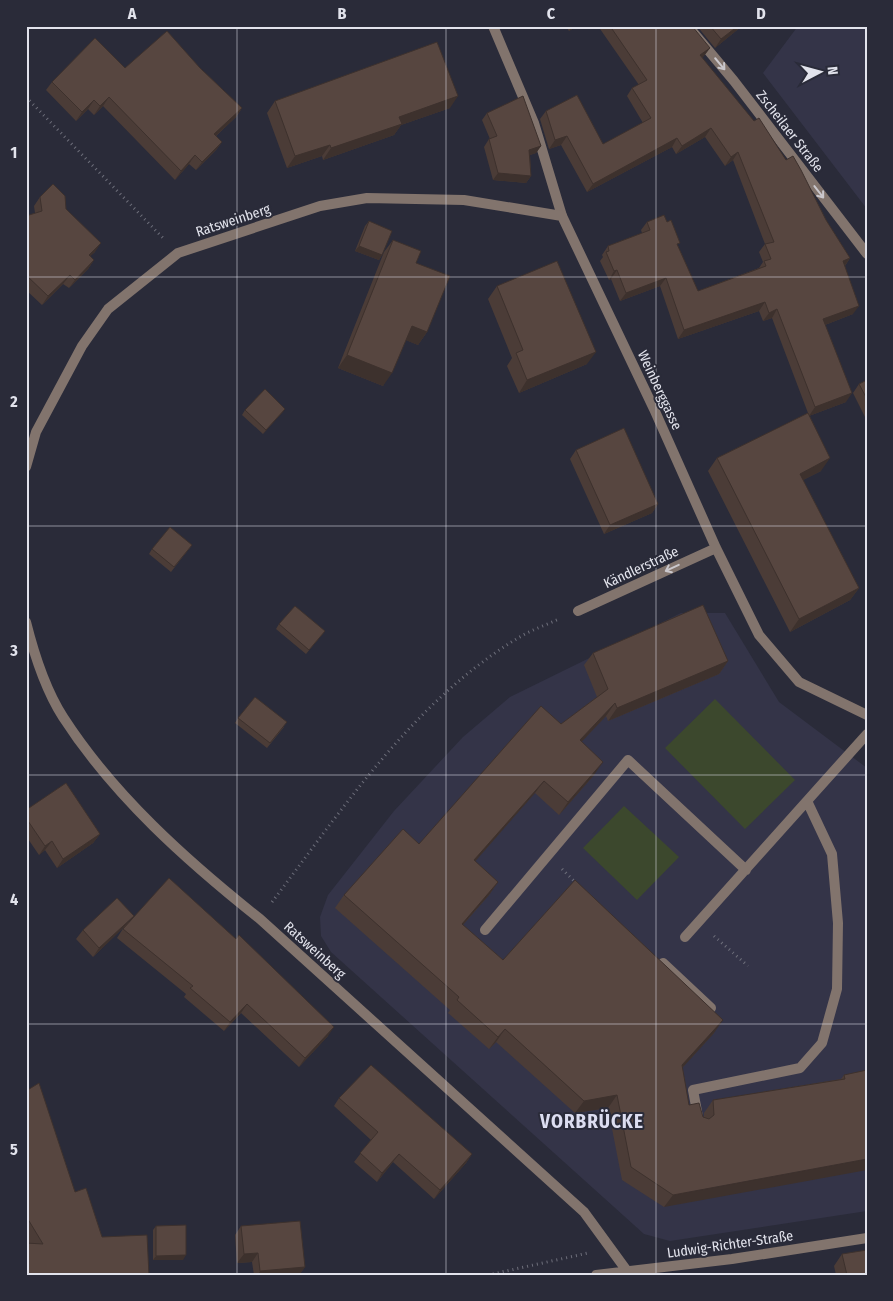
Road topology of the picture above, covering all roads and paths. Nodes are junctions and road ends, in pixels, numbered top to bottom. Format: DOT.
graph roads {
  1 [pos="493,26"];
  2 [pos="688,26"];
  3 [pos="26,97"];
  4 [pos="562,216"];
  5 [pos="178,253"];
  6 [pos="867,254"];
  7 [pos="26,467"];
  8 [pos="716,548"];
  9 [pos="578,611"];
  10 [pos="26,622"];
  11 [pos="867,715"];
  12 [pos="867,734"];
  13 [pos="807,801"];
  14 [pos="548,856"];
  15 [pos="746,870"];
  16 [pos="579,885"];
  17 [pos="260,919"];
  18 [pos="699,922"];
  19 [pos="485,930"];
  20 [pos="685,937"];
  21 [pos="654,956"];
  22 [pos="748,966"];
  23 [pos="711,1008"];
  24 [pos="699,1125"];
  25 [pos="867,1238"];
  26 [pos="627,1271"];
  27 [pos="596,1275"];
  1 -- 4 [label="street, Weinberggasse"];
  2 -- 6 [label="street, Zscheilaer Straße, one-way"];
  3 -- 5 [label="path"];
  4 -- 5 [label="street, Ratsweinberg"];
  4 -- 8 [label="street, Weinberggasse"];
  5 -- 7 [label="street, Ratsweinberg"];
  8 -- 9 [label="street, Kändlerstraße, one-way"];
  8 -- 11 [label="street, Weinberggasse"];
  9 -- 17 [label="path"];
  10 -- 17 [label="street, Ratsweinberg"];
  12 -- 13 [label="street"];
  13 -- 15 [label="street"];
  13 -- 24 [label="street"];
  14 -- 15 [label="street"];
  14 -- 16 [label="path"];
  14 -- 19 [label="street"];
  15 -- 18 [label="street"];
  17 -- 26 [label="street, Ratsweinberg"];
  18 -- 20 [label="street"];
  18 -- 22 [label="path"];
  21 -- 23 [label="street"];
  25 -- 26 [label="street, Ludwig-Richter-Straße"];
  26 -- 27 [label="street, Ludwig-Richter-Straße"];
}
